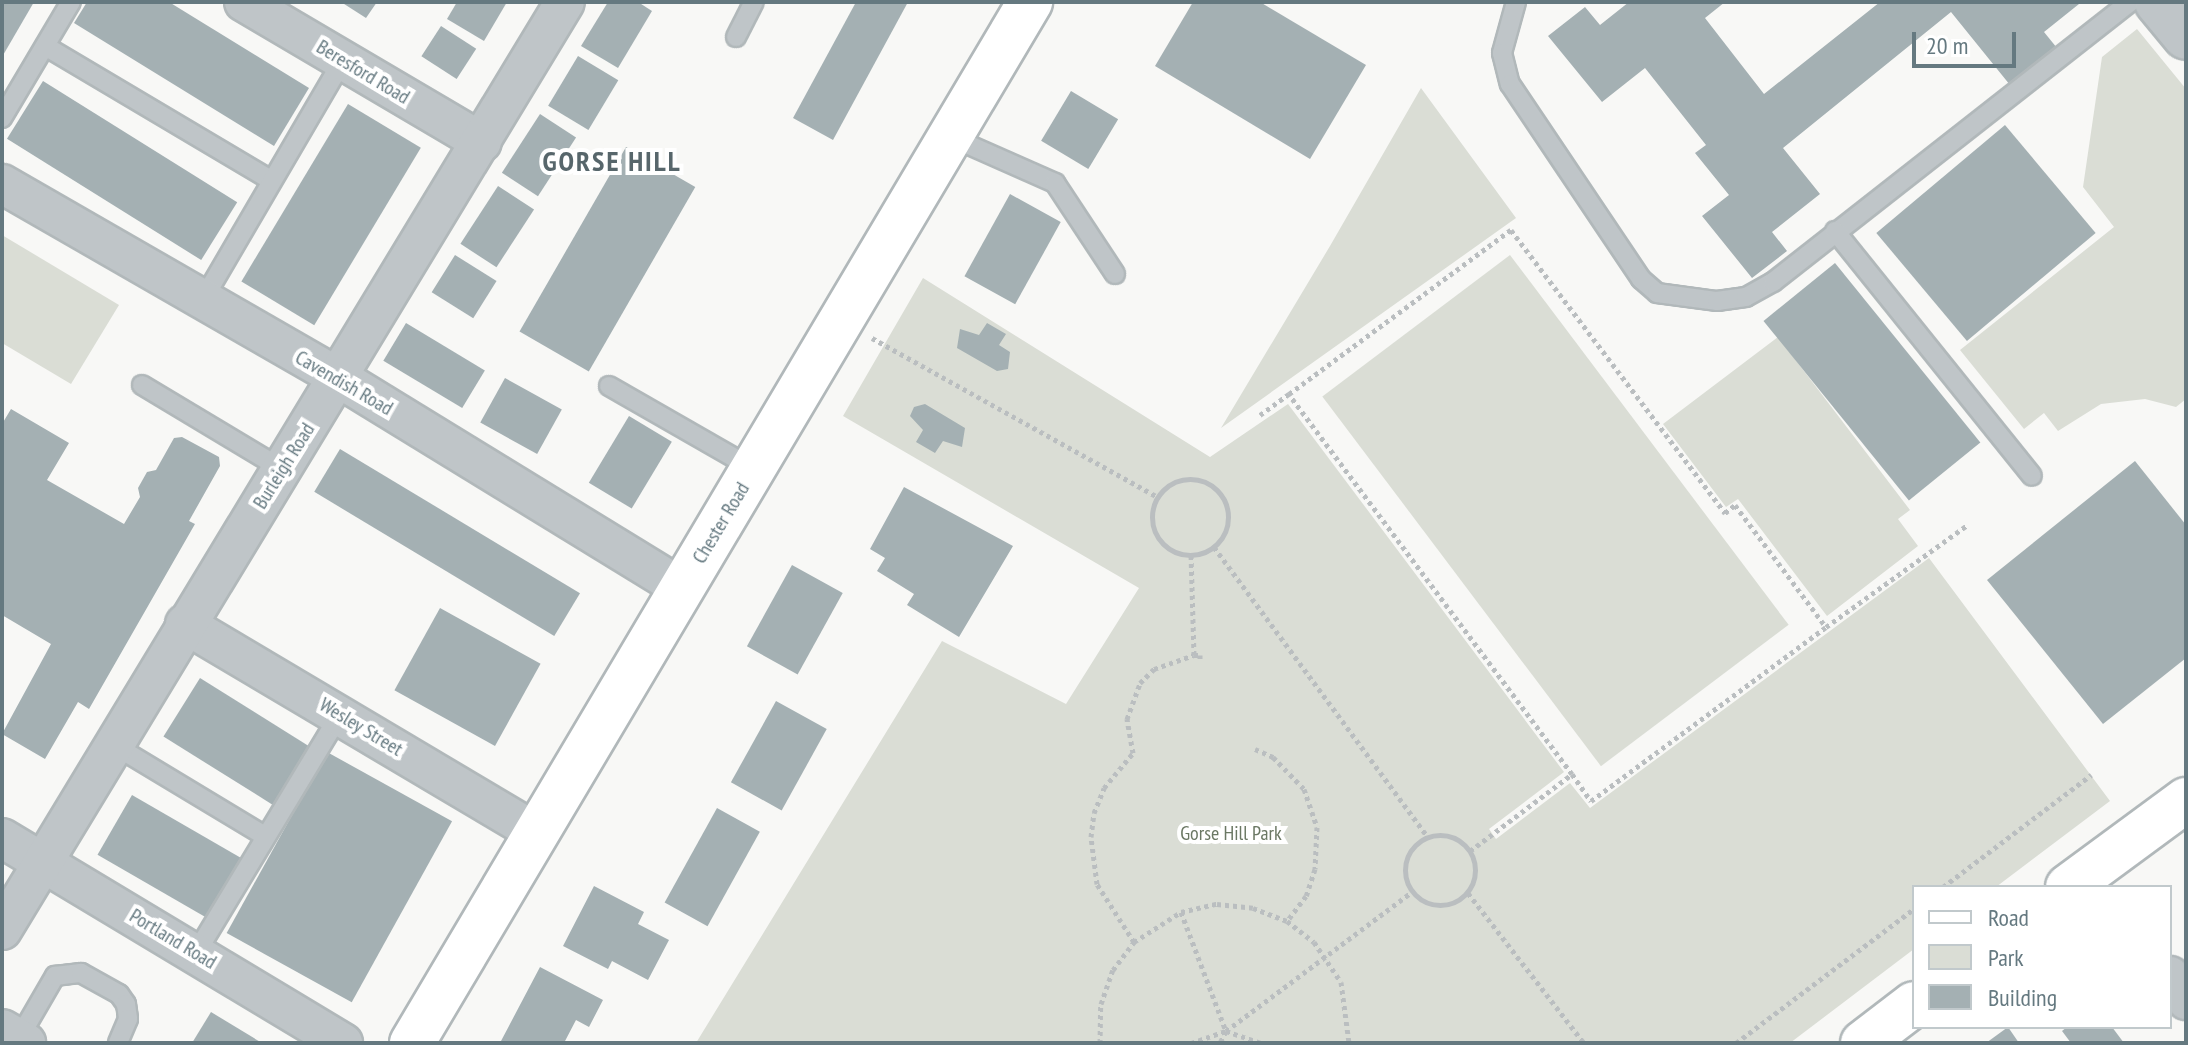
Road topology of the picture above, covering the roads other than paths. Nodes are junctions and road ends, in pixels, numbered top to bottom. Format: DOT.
graph roads {
  1 [pos="71,2"];
  2 [pos="244,2"];
  3 [pos="565,2"];
  4 [pos="754,2"];
  5 [pos="1030,2"];
  6 [pos="1516,2"];
  7 [pos="2130,2"];
  8 [pos="2157,2"];
  9 [pos="736,37"];
  10 [pos="2186,37"];
  11 [pos="45,46"];
  12 [pos="343,60"];
  13 [pos="2,118"];
  14 [pos="951,137"];
  15 [pos="482,142"];
  16 [pos="271,180"];
  17 [pos="2,184"];
  18 [pos="1835,231"];
  19 [pos="1115,274"];
  20 [pos="201,303"];
  21 [pos="339,378"];
  22 [pos="142,385"];
  23 [pos="609,386"];
  24 [pos="282,469"];
  25 [pos="754,469"];
  26 [pos="2032,476"];
  27 [pos="682,588"];
  28 [pos="185,624"];
  29 [pos="340,714"];
  30 [pos="114,745"];
  31 [pos="2186,800"];
  32 [pos="536,832"];
  33 [pos="265,836"];
  34 [pos="2,838"];
  35 [pos="45,862"];
  36 [pos="2091,880"];
  37 [pos="2,930"];
  38 [pos="196,953"];
  39 [pos="2172,979"];
  40 [pos="2186,1000"];
  41 [pos="1912,1006"];
  42 [pos="16,1036"];
  43 [pos="118,1043"];
  44 [pos="343,1043"];
  45 [pos="412,1043"];
  46 [pos="1863,1043"];
  1 -- 11 [label="lane"];
  2 -- 12 [label="street, Beresford Road"];
  3 -- 15 [label="street, Burleigh Road"];
  4 -- 9 [label="lane"];
  5 -- 14 [label="main road, Chester Road"];
  6 -- 18 [label="lane"];
  7 -- 18 [label="lane"];
  8 -- 10 [label="street"];
  11 -- 13 [label="lane"];
  11 -- 16 [label="lane"];
  12 -- 15 [label="street, Beresford Road"];
  12 -- 16 [label="lane"];
  14 -- 19 [label="lane"];
  14 -- 25 [label="main road, Chester Road"];
  15 -- 21 [label="street, Burleigh Road"];
  16 -- 20 [label="lane"];
  17 -- 20 [label="street, Cavendish Road"];
  18 -- 26 [label="lane"];
  20 -- 21 [label="street, Cavendish Road"];
  21 -- 24 [label="street, Burleigh Road"];
  21 -- 27 [label="street, Cavendish Road"];
  22 -- 24 [label="lane"];
  23 -- 25 [label="lane"];
  24 -- 28 [label="street, Burleigh Road"];
  25 -- 27 [label="main road, Chester Road"];
  27 -- 32 [label="main road, Chester Road"];
  28 -- 29 [label="street, Wesley Street"];
  28 -- 30 [label="street, Burleigh Road"];
  29 -- 32 [label="street, Wesley Street"];
  29 -- 33 [label="lane"];
  30 -- 33 [label="lane"];
  30 -- 35 [label="street, Burleigh Road"];
  31 -- 36 [label="main road"];
  32 -- 45 [label="main road, Chester Road"];
  33 -- 38 [label="lane"];
  34 -- 35 [label="street, Portland Road"];
  35 -- 37 [label="street, Burleigh Road"];
  35 -- 38 [label="street, Portland Road"];
  38 -- 44 [label="street, Portland Road"];
  39 -- 40 [label="street"];
  41 -- 46 [label="main road"];
  42 -- 43 [label="lane"];
}
